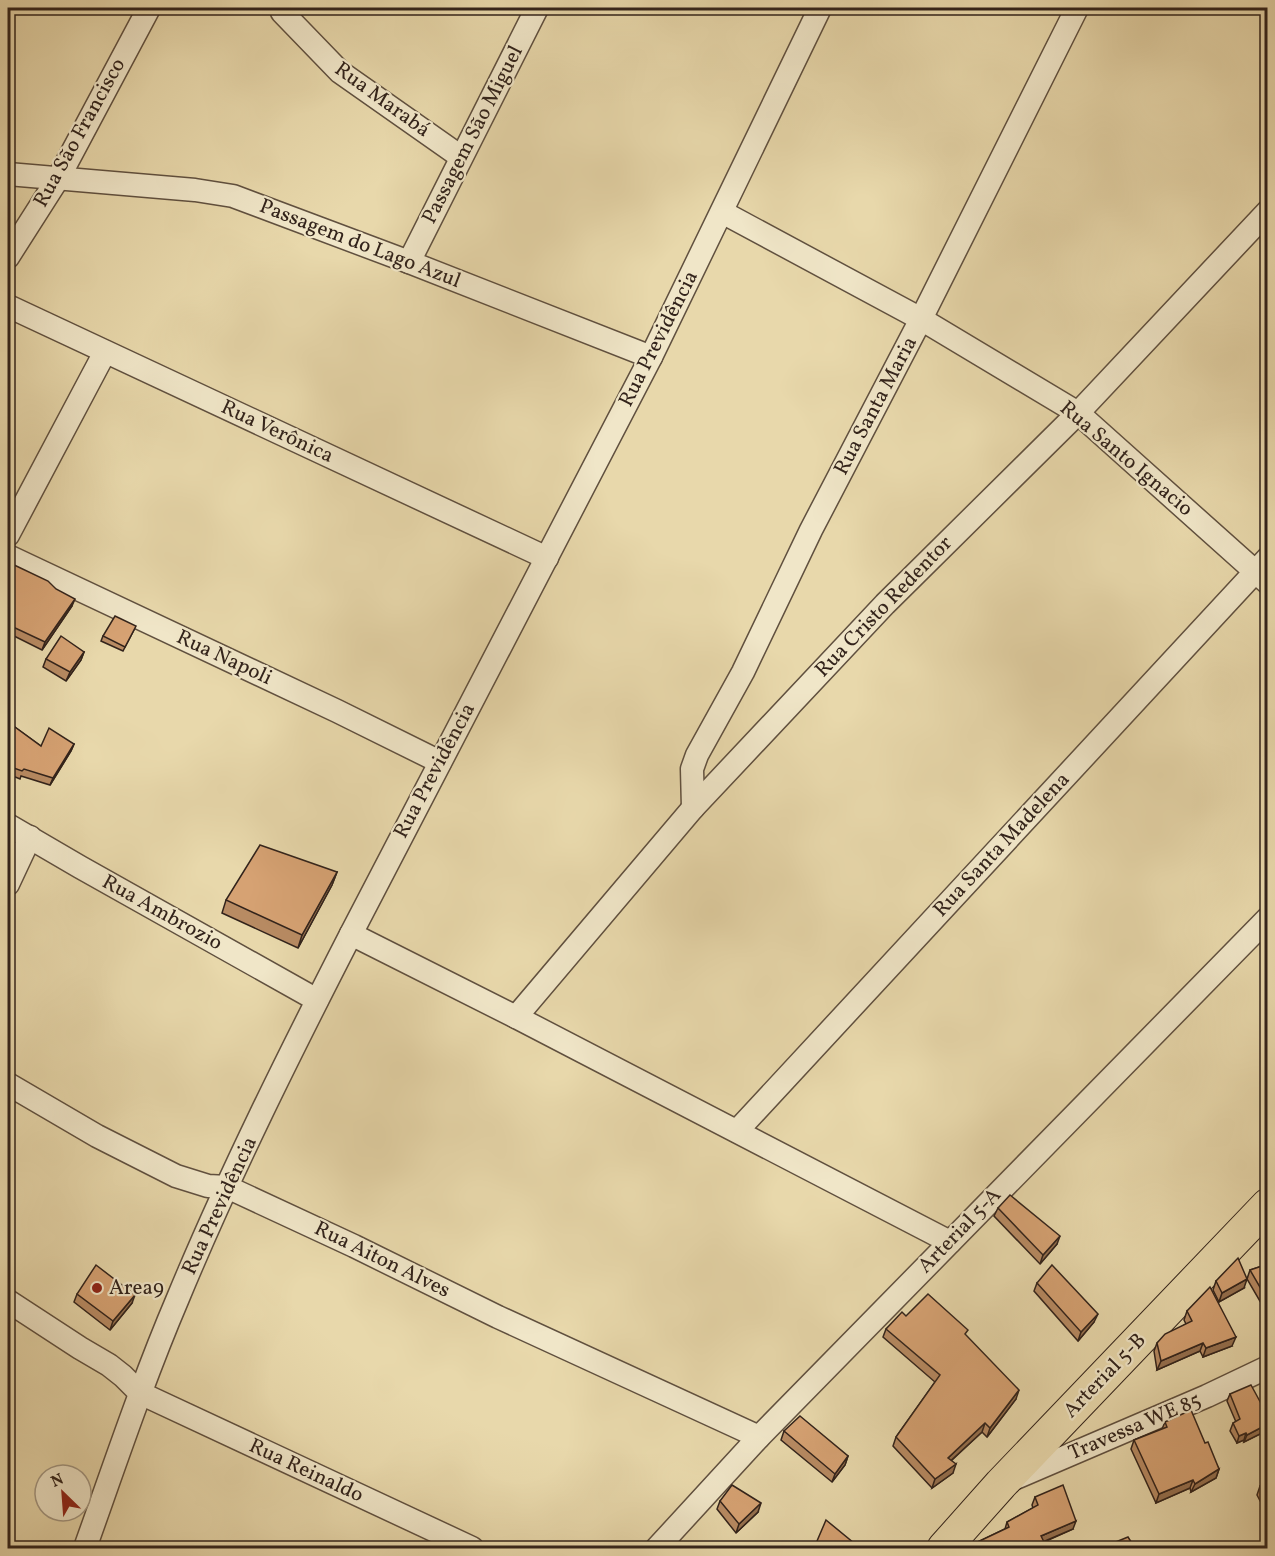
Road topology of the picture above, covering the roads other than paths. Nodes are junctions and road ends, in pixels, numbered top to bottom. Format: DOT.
graph roads {
  1 [pos="149,8"];
  2 [pos="537,8"];
  3 [pos="818,8"];
  4 [pos="1077,8"];
  5 [pos="282,12"];
  6 [pos="462,157"];
  7 [pos="8,174"];
  8 [pos="59,177"];
  9 [pos="1268,211"];
  10 [pos="722,212"];
  11 [pos="8,257"];
  12 [pos="409,262"];
  13 [pos="8,306"];
  14 [pos="921,319"];
  15 [pos="105,352"];
  16 [pos="651,357"];
  17 [pos="1078,413"];
  18 [pos="8,535"];
  19 [pos="8,556"];
  20 [pos="547,558"];
  21 [pos="1264,571"];
  22 [pos="440,762"];
  23 [pos="693,808"];
  24 [pos="8,825"];
  25 [pos="30,837"];
  26 [pos="8,884"];
  27 [pos="1268,918"];
  28 [pos="351,934"];
  29 [pos="317,1000"];
  30 [pos="516,1017"];
  31 [pos="8,1084"];
  32 [pos="737,1131"];
  33 [pos="227,1187"];
  34 [pos="1268,1205"];
  35 [pos="950,1242"];
  36 [pos="8,1300"];
  37 [pos="1268,1367"];
  38 [pos="140,1393"];
  39 [pos="759,1437"];
  40 [pos="1001,1485"];
  41 [pos="85,1548"];
  42 [pos="472,1548"];
  43 [pos="657,1548"];
  44 [pos="944,1548"];
  1 -- 8 [label="street, Rua São Francisco"];
  2 -- 6 [label="street, Passagem São Miguel"];
  3 -- 10 [label="street, Rua Previdência"];
  4 -- 14 [label="street, Rua Santa Maria"];
  5 -- 6 [label="street, Rua Marabá"];
  6 -- 12 [label="street, Passagem São Miguel"];
  7 -- 8 [label="street, Passagem do Lago Azul"];
  8 -- 11 [label="street, Rua São Francisco"];
  8 -- 12 [label="street, Passagem do Lago Azul"];
  9 -- 17 [label="street, Rua Cristo Redentor"];
  10 -- 14 [label="street, Rua Santo Ignacio"];
  10 -- 16 [label="street, Rua Previdência"];
  12 -- 16 [label="street, Passagem do Lago Azul"];
  13 -- 15 [label="street, Rua Verônica"];
  14 -- 17 [label="street, Rua Santo Ignacio"];
  14 -- 23 [label="street, Rua Santa Maria"];
  15 -- 18 [label="street"];
  15 -- 20 [label="street, Rua Verônica"];
  16 -- 20 [label="street, Rua Previdência"];
  17 -- 21 [label="street, Rua Santo Ignacio"];
  17 -- 23 [label="street, Rua Cristo Redentor"];
  19 -- 22 [label="street, Rua Napoli"];
  20 -- 22 [label="street, Rua Previdência"];
  21 -- 32 [label="street, Rua Santa Madelena"];
  22 -- 28 [label="street, Rua Previdência"];
  23 -- 30 [label="street, Rua Cristo Redentor"];
  24 -- 25 [label="street, Rua Ambrozio"];
  25 -- 26 [label="street"];
  25 -- 29 [label="street, Rua Ambrozio"];
  27 -- 35 [label="street, Arterial 5-A"];
  28 -- 29 [label="street, Rua Previdência"];
  28 -- 30 [label="street"];
  29 -- 33 [label="street, Rua Previdência"];
  30 -- 32 [label="street"];
  31 -- 33 [label="street, Rua Aiton Alves"];
  32 -- 35 [label="street"];
  33 -- 38 [label="street, Rua Previdência"];
  33 -- 39 [label="street, Rua Aiton Alves"];
  34 -- 40 [label="main road, Arterial 5-B"];
  35 -- 39 [label="street, Arterial 5-A"];
  36 -- 38 [label="street, Rua Reinaldo"];
  37 -- 40 [label="street, Travessa WE 85"];
  38 -- 41 [label="street, Rua Previdência"];
  38 -- 42 [label="street, Rua Reinaldo"];
  39 -- 43 [label="street, Arterial 5-A"];
  40 -- 44 [label="main road, Arterial 5-B"];
}
